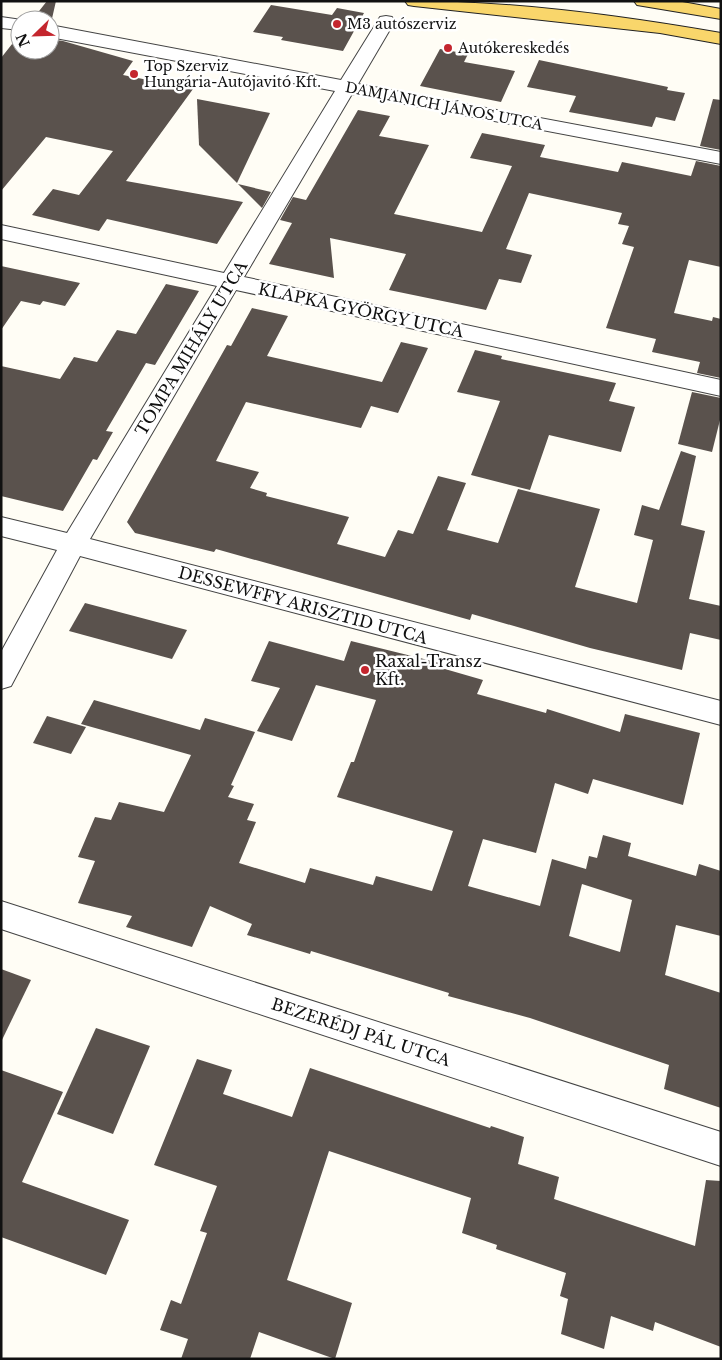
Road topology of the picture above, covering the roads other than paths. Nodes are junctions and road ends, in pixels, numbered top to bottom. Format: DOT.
graph roads {
  1 [pos="414,1"];
  2 [pos="499,1"];
  3 [pos="643,1"];
  4 [pos="651,1"];
  5 [pos="672,6"];
  6 [pos="721,14"];
  7 [pos="386,20"];
  8 [pos="661,28"];
  9 [pos="60,33"];
  10 [pos="721,38"];
  11 [pos="347,87"];
  12 [pos="721,158"];
  13 [pos="1,232"];
  14 [pos="230,282"];
  15 [pos="721,388"];
  16 [pos="1,526"];
  17 [pos="73,545"];
  18 [pos="1,678"];
  19 [pos="721,713"];
  20 [pos="1,915"];
  21 [pos="721,1149"];
  1 -- 8 [label="main road"];
  2 -- 8 [label="main road"];
  3 -- 5 [label="main road"];
  4 -- 5 [label="main road"];
  5 -- 6 [label="main road"];
  7 -- 11 [label="street, TOMPA MIHÁLY UTCA"];
  8 -- 10 [label="main road"];
  9 -- 11 [label="street, DAMJANICH JÁNOS UTCA"];
  11 -- 12 [label="street, DAMJANICH JÁNOS UTCA"];
  11 -- 14 [label="street, TOMPA MIHÁLY UTCA"];
  13 -- 14 [label="street, KLAPKA GYÖRGY UTCA"];
  14 -- 15 [label="street, KLAPKA GYÖRGY UTCA"];
  14 -- 17 [label="street, TOMPA MIHÁLY UTCA"];
  16 -- 17 [label="street, DESSEWFFY ARISZTID UTCA"];
  17 -- 18 [label="street, TOMPA MIHÁLY UTCA"];
  17 -- 19 [label="street, DESSEWFFY ARISZTID UTCA"];
  20 -- 21 [label="street, BEZERÉDJ PÁL UTCA"];
}
